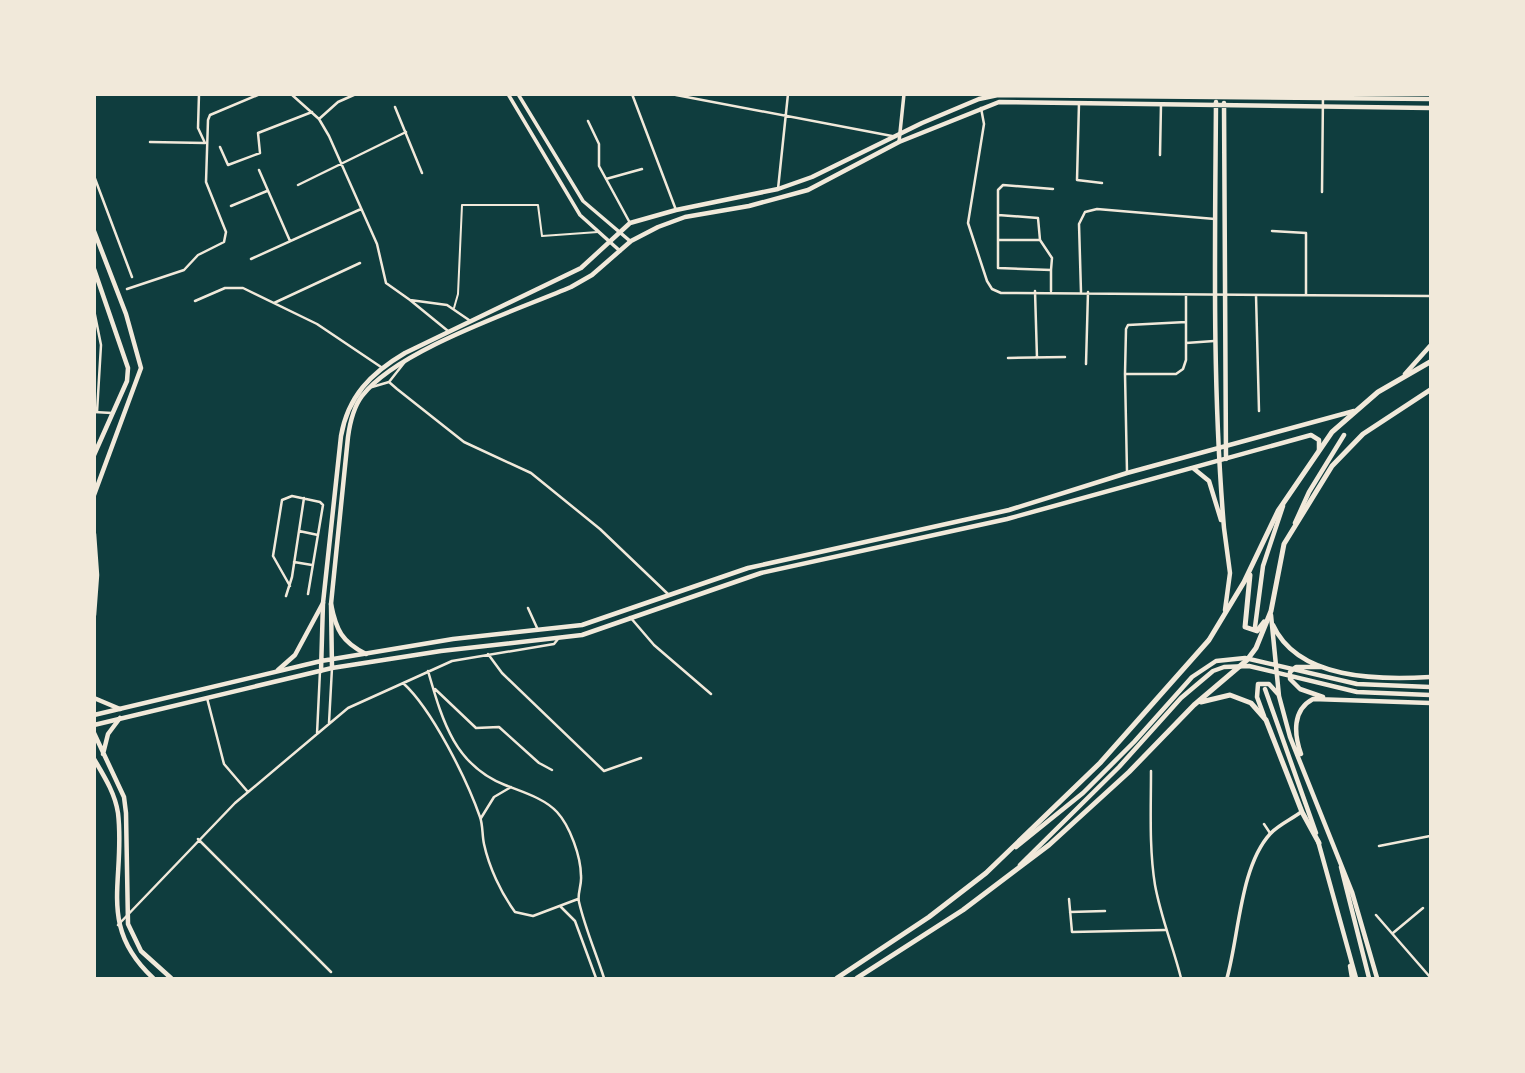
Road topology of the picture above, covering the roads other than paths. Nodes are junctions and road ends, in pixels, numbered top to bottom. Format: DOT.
graph roads {
  1 [pos="198,94"];
  2 [pos="260,94"];
  3 [pos="291,94"];
  4 [pos="356,94"];
  5 [pos="508,94"];
  6 [pos="518,94"];
  7 [pos="632,94"];
  8 [pos="676,94"];
  9 [pos="788,94"];
  10 [pos="904,94"];
  11 [pos="1016,95"];
  12 [pos="1216,96"];
  13 [pos="1224,96"];
  14 [pos="1275,96"];
  15 [pos="1323,96"];
  16 [pos="1430,99"];
  17 [pos="1079,103"];
  18 [pos="1161,104"];
  19 [pos="1216,104"];
  20 [pos="1224,105"];
  21 [pos="1324,106"];
  22 [pos="396,107"];
  23 [pos="981,108"];
  24 [pos="1430,108"];
  25 [pos="312,112"];
  26 [pos="784,115"];
  27 [pos="319,118"];
  28 [pos="588,121"];
  29 [pos="406,132"];
  30 [pos="897,135"];
  31 [pos="150,142"];
  32 [pos="899,142"];
  33 [pos="205,143"];
  34 [pos="220,148"];
  35 [pos="1160,155"];
  36 [pos="341,162"];
  37 [pos="642,169"];
  38 [pos="258,170"];
  39 [pos="422,173"];
  40 [pos="94,176"];
  41 [pos="606,179"];
  42 [pos="1102,183"];
  43 [pos="298,185"];
  44 [pos="778,189"];
  45 [pos="1053,189"];
  46 [pos="267,191"];
  47 [pos="1322,192"];
  48 [pos="231,206"];
  49 [pos="361,209"];
  50 [pos="593,210"];
  51 [pos="676,210"];
  52 [pos="998,215"];
  53 [pos="582,218"];
  54 [pos="1215,219"];
  55 [pos="630,223"];
  56 [pos="94,231"];
  57 [pos="1272,231"];
  58 [pos="599,232"];
  59 [pos="620,233"];
  60 [pos="998,240"];
  61 [pos="1040,240"];
  62 [pos="290,241"];
  63 [pos="610,242"];
  64 [pos="631,242"];
  65 [pos="620,251"];
  66 [pos="251,259"];
  67 [pos="360,263"];
  68 [pos="94,269"];
  69 [pos="1051,271"];
  70 [pos="132,277"];
  71 [pos="127,289"];
  72 [pos="1035,291"];
  73 [pos="1051,292"];
  74 [pos="1081,292"];
  75 [pos="1088,292"];
  76 [pos="1186,295"];
  77 [pos="1213,295"];
  78 [pos="1223,295"];
  79 [pos="1256,295"];
  80 [pos="1306,295"];
  81 [pos="1430,296"];
  82 [pos="410,300"];
  83 [pos="195,301"];
  84 [pos="274,303"];
  85 [pos="454,308"];
  86 [pos="94,310"];
  87 [pos="468,320"];
  88 [pos="1186,322"];
  89 [pos="448,331"];
  90 [pos="1214,341"];
  91 [pos="1186,343"];
  92 [pos="1430,346"];
  93 [pos="1065,357"];
  94 [pos="1008,358"];
  95 [pos="1037,358"];
  96 [pos="407,359"];
  97 [pos="1430,362"];
  98 [pos="1086,364"];
  99 [pos="381,367"];
  100 [pos="1125,374"];
  101 [pos="1402,377"];
  102 [pos="389,382"];
  103 [pos="369,388"];
  104 [pos="1430,390"];
  105 [pos="1259,411"];
  106 [pos="1354,411"];
  107 [pos="96,412"];
  108 [pos="112,413"];
  109 [pos="1343,435"];
  110 [pos="103,437"];
  111 [pos="94,441"];
  112 [pos="1226,446"];
  113 [pos="1217,449"];
  114 [pos="1319,451"];
  115 [pos="94,455"];
  116 [pos="1226,459"];
  117 [pos="1218,461"];
  118 [pos="1193,468"];
  119 [pos="1127,473"];
  120 [pos="94,495"];
  121 [pos="304,498"];
  122 [pos="1286,499"];
  123 [pos="1294,525"];
  124 [pos="1224,528"];
  125 [pos="299,531"];
  126 [pos="94,534"];
  127 [pos="318,535"];
  128 [pos="294,562"];
  129 [pos="313,565"];
  130 [pos="1251,568"];
  131 [pos="290,586"];
  132 [pos="309,594"];
  133 [pos="669,595"];
  134 [pos="286,596"];
  135 [pos="323,603"];
  136 [pos="331,604"];
  137 [pos="528,608"];
  138 [pos="1271,611"];
  139 [pos="94,615"];
  140 [pos="629,617"];
  141 [pos="1223,617"];
  142 [pos="1255,627"];
  143 [pos="538,630"];
  144 [pos="560,637"];
  145 [pos="488,653"];
  146 [pos="366,654"];
  147 [pos="332,660"];
  148 [pos="321,661"];
  149 [pos="332,668"];
  150 [pos="1326,668"];
  151 [pos="278,670"];
  152 [pos="321,671"];
  153 [pos="428,671"];
  154 [pos="1430,677"];
  155 [pos="403,682"];
  156 [pos="433,687"];
  157 [pos="1430,687"];
  158 [pos="1265,689"];
  159 [pos="712,694"];
  160 [pos="1430,695"];
  161 [pos="206,696"];
  162 [pos="1279,696"];
  163 [pos="94,698"];
  164 [pos="1323,698"];
  165 [pos="1430,703"];
  166 [pos="1194,705"];
  167 [pos="120,709"];
  168 [pos="94,715"];
  169 [pos="121,718"];
  170 [pos="1266,720"];
  171 [pos="329,723"];
  172 [pos="94,725"];
  173 [pos="94,733"];
  174 [pos="317,734"];
  175 [pos="455,748"];
  176 [pos="448,750"];
  177 [pos="103,755"];
  178 [pos="641,758"];
  179 [pos="94,759"];
  180 [pos="552,770"];
  181 [pos="1151,771"];
  182 [pos="1311,783"];
  183 [pos="511,788"];
  184 [pos="248,792"];
  185 [pos="1302,812"];
  186 [pos="481,818"];
  187 [pos="1264,824"];
  188 [pos="1270,833"];
  189 [pos="1430,836"];
  190 [pos="198,839"];
  191 [pos="1319,843"];
  192 [pos="1379,846"];
  193 [pos="1009,851"];
  194 [pos="1338,851"];
  195 [pos="1018,867"];
  196 [pos="578,899"];
  197 [pos="1069,899"];
  198 [pos="561,907"];
  199 [pos="1423,908"];
  200 [pos="1105,911"];
  201 [pos="1070,912"];
  202 [pos="1376,915"];
  203 [pos="127,917"];
  204 [pos="118,925"];
  205 [pos="1166,930"];
  206 [pos="1393,933"];
  207 [pos="331,972"];
  208 [pos="1430,977"];
  209 [pos="153,978"];
  210 [pos="171,978"];
  211 [pos="596,978"];
  212 [pos="604,978"];
  213 [pos="837,978"];
  214 [pos="857,978"];
  215 [pos="1181,978"];
  216 [pos="1227,978"];
  217 [pos="1354,978"];
  218 [pos="1369,978"];
  219 [pos="1377,978"];
  1 -- 33 [label="street"];
  2 -- 33 [label="street"];
  3 -- 25 [label="street"];
  4 -- 27 [label="street"];
  5 -- 53 [label="street"];
  6 -- 50 [label="street"];
  7 -- 51 [label="street"];
  8 -- 26 [label="street"];
  9 -- 26 [label="street"];
  10 -- 30 [label="street"];
  11 -- 12 [label="main road"];
  11 -- 30 [label="main road"];
  12 -- 13 [label="main road"];
  12 -- 19 [label="main road"];
  13 -- 14 [label="main road"];
  13 -- 20 [label="main road"];
  14 -- 15 [label="main road"];
  15 -- 16 [label="main road"];
  15 -- 21 [label="street"];
  17 -- 18 [label="main road"];
  17 -- 23 [label="main road"];
  17 -- 42 [label="street"];
  18 -- 19 [label="main road"];
  18 -- 35 [label="street"];
  19 -- 20 [label="main road"];
  19 -- 54 [label="main road"];
  20 -- 21 [label="main road"];
  20 -- 78 [label="main road"];
  21 -- 24 [label="main road"];
  21 -- 47 [label="street"];
  22 -- 29 [label="street"];
  23 -- 32 [label="main road"];
  23 -- 72 [label="street"];
  25 -- 27 [label="street"];
  25 -- 34 [label="street"];
  26 -- 30 [label="street"];
  26 -- 44 [label="street"];
  27 -- 36 [label="street"];
  28 -- 41 [label="street"];
  29 -- 36 [label="street"];
  29 -- 39 [label="street"];
  30 -- 32 [label="street"];
  30 -- 44 [label="main road"];
  31 -- 33 [label="street"];
  32 -- 64 [label="main road"];
  33 -- 71 [label="street"];
  36 -- 43 [label="street"];
  36 -- 49 [label="street"];
  37 -- 41 [label="street"];
  38 -- 46 [label="street"];
  40 -- 70 [label="street"];
  41 -- 55 [label="street"];
  44 -- 51 [label="main road"];
  45 -- 52 [label="street"];
  46 -- 48 [label="street"];
  46 -- 62 [label="street"];
  49 -- 62 [label="street"];
  49 -- 82 [label="street"];
  50 -- 53 [label="street"];
  50 -- 59 [label="street"];
  51 -- 55 [label="main road"];
  52 -- 60 [label="street"];
  52 -- 61 [label="street"];
  53 -- 58 [label="street"];
  54 -- 74 [label="street"];
  54 -- 77 [label="main road"];
  55 -- 59 [label="main road"];
  56 -- 120 [label="main road"];
  57 -- 80 [label="street"];
  58 -- 63 [label="street"];
  58 -- 85 [label="lane"];
  59 -- 63 [label="main road"];
  59 -- 64 [label="street"];
  60 -- 61 [label="street"];
  60 -- 69 [label="street"];
  61 -- 69 [label="street"];
  62 -- 66 [label="street"];
  63 -- 65 [label="street"];
  63 -- 87 [label="main road"];
  64 -- 65 [label="main road"];
  65 -- 96 [label="main road"];
  67 -- 84 [label="street"];
  68 -- 108 [label="main road"];
  69 -- 73 [label="street"];
  72 -- 73 [label="street"];
  72 -- 95 [label="street"];
  73 -- 74 [label="street"];
  74 -- 75 [label="street"];
  75 -- 76 [label="street"];
  75 -- 98 [label="street"];
  76 -- 77 [label="street"];
  76 -- 88 [label="street"];
  77 -- 78 [label="street"];
  77 -- 90 [label="main road"];
  78 -- 79 [label="street"];
  78 -- 112 [label="main road"];
  79 -- 80 [label="street"];
  79 -- 105 [label="street"];
  80 -- 81 [label="street"];
  82 -- 85 [label="street"];
  82 -- 89 [label="street"];
  83 -- 84 [label="street"];
  84 -- 99 [label="street"];
  85 -- 87 [label="street"];
  86 -- 107 [label="street"];
  87 -- 89 [label="main road"];
  88 -- 91 [label="street"];
  88 -- 100 [label="street"];
  89 -- 99 [label="main road"];
  90 -- 91 [label="street"];
  90 -- 113 [label="main road"];
  91 -- 100 [label="street"];
  92 -- 101 [label="main road"];
  93 -- 95 [label="street"];
  94 -- 95 [label="street"];
  96 -- 102 [label="street"];
  96 -- 103 [label="main road"];
  97 -- 101 [label="highway"];
  99 -- 135 [label="main road"];
  100 -- 119 [label="street"];
  101 -- 106 [label="highway"];
  102 -- 103 [label="street"];
  102 -- 133 [label="street"];
  103 -- 136 [label="main road"];
  104 -- 123 [label="highway"];
  106 -- 112 [label="main road"];
  106 -- 114 [label="highway"];
  107 -- 108 [label="street"];
  108 -- 110 [label="main road"];
  109 -- 123 [label="main road"];
  110 -- 111 [label="street"];
  110 -- 115 [label="main road"];
  112 -- 113 [label="main road"];
  112 -- 116 [label="main road"];
  113 -- 117 [label="main road"];
  113 -- 119 [label="main road"];
  114 -- 116 [label="main road"];
  114 -- 122 [label="highway"];
  116 -- 117 [label="main road"];
  117 -- 118 [label="main road"];
  117 -- 124 [label="main road"];
  118 -- 124 [label="main road"];
  118 -- 140 [label="main road"];
  119 -- 133 [label="main road"];
  121 -- 125 [label="street"];
  121 -- 127 [label="street"];
  121 -- 131 [label="street"];
  122 -- 130 [label="highway"];
  122 -- 142 [label="main road"];
  123 -- 138 [label="highway"];
  124 -- 141 [label="main road"];
  125 -- 127 [label="street"];
  125 -- 128 [label="street"];
  126 -- 139 [label="main road"];
  127 -- 129 [label="street"];
  128 -- 129 [label="street"];
  128 -- 131 [label="street"];
  129 -- 132 [label="street"];
  130 -- 138 [label="highway"];
  130 -- 141 [label="highway"];
  131 -- 134 [label="street"];
  133 -- 143 [label="main road"];
  135 -- 148 [label="main road"];
  135 -- 151 [label="main road"];
  136 -- 146 [label="main road"];
  136 -- 147 [label="main road"];
  137 -- 143 [label="street"];
  138 -- 150 [label="main road"];
  138 -- 162 [label="main road"];
  138 -- 166 [label="highway"];
  140 -- 144 [label="main road"];
  140 -- 159 [label="street"];
  141 -- 193 [label="highway"];
  143 -- 146 [label="main road"];
  144 -- 145 [label="street"];
  144 -- 149 [label="main road"];
  145 -- 153 [label="street"];
  145 -- 178 [label="street"];
  146 -- 147 [label="main road"];
  147 -- 148 [label="main road"];
  147 -- 149 [label="main road"];
  148 -- 151 [label="main road"];
  148 -- 152 [label="main road"];
  149 -- 152 [label="main road"];
  149 -- 171 [label="street"];
  150 -- 154 [label="main road"];
  150 -- 164 [label="main road"];
  151 -- 167 [label="main road"];
  152 -- 161 [label="main road"];
  152 -- 174 [label="street"];
  153 -- 155 [label="street"];
  153 -- 156 [label="street"];
  155 -- 171 [label="street"];
  155 -- 176 [label="street"];
  156 -- 175 [label="street"];
  156 -- 180 [label="street"];
  157 -- 193 [label="main road"];
  158 -- 191 [label="main road"];
  160 -- 195 [label="main road"];
  161 -- 169 [label="main road"];
  161 -- 184 [label="street"];
  162 -- 170 [label="main road"];
  162 -- 182 [label="main road"];
  163 -- 167 [label="main road"];
  164 -- 165 [label="main road"];
  164 -- 182 [label="main road"];
  166 -- 170 [label="highway"];
  166 -- 195 [label="highway"];
  167 -- 168 [label="main road"];
  169 -- 172 [label="main road"];
  169 -- 177 [label="main road"];
  170 -- 185 [label="highway"];
  171 -- 174 [label="street"];
  173 -- 177 [label="main road"];
  174 -- 184 [label="street"];
  175 -- 176 [label="street"];
  175 -- 183 [label="street"];
  176 -- 186 [label="street"];
  177 -- 203 [label="main road"];
  179 -- 204 [label="main road"];
  181 -- 205 [label="street"];
  182 -- 194 [label="main road"];
  183 -- 186 [label="street"];
  183 -- 196 [label="street"];
  184 -- 190 [label="street"];
  185 -- 188 [label="street"];
  185 -- 191 [label="highway"];
  186 -- 198 [label="street"];
  187 -- 188 [label="street"];
  188 -- 216 [label="street"];
  189 -- 192 [label="street"];
  190 -- 203 [label="street"];
  190 -- 207 [label="street"];
  191 -- 217 [label="main road"];
  193 -- 213 [label="highway"];
  194 -- 218 [label="main road"];
  194 -- 219 [label="main road"];
  195 -- 214 [label="highway"];
  196 -- 198 [label="street"];
  196 -- 212 [label="street"];
  197 -- 201 [label="street"];
  198 -- 211 [label="street"];
  199 -- 206 [label="street"];
  200 -- 201 [label="street"];
  201 -- 205 [label="street"];
  202 -- 206 [label="street"];
  203 -- 204 [label="street"];
  203 -- 210 [label="main road"];
  204 -- 209 [label="main road"];
  205 -- 215 [label="street"];
  206 -- 208 [label="street"];
}
